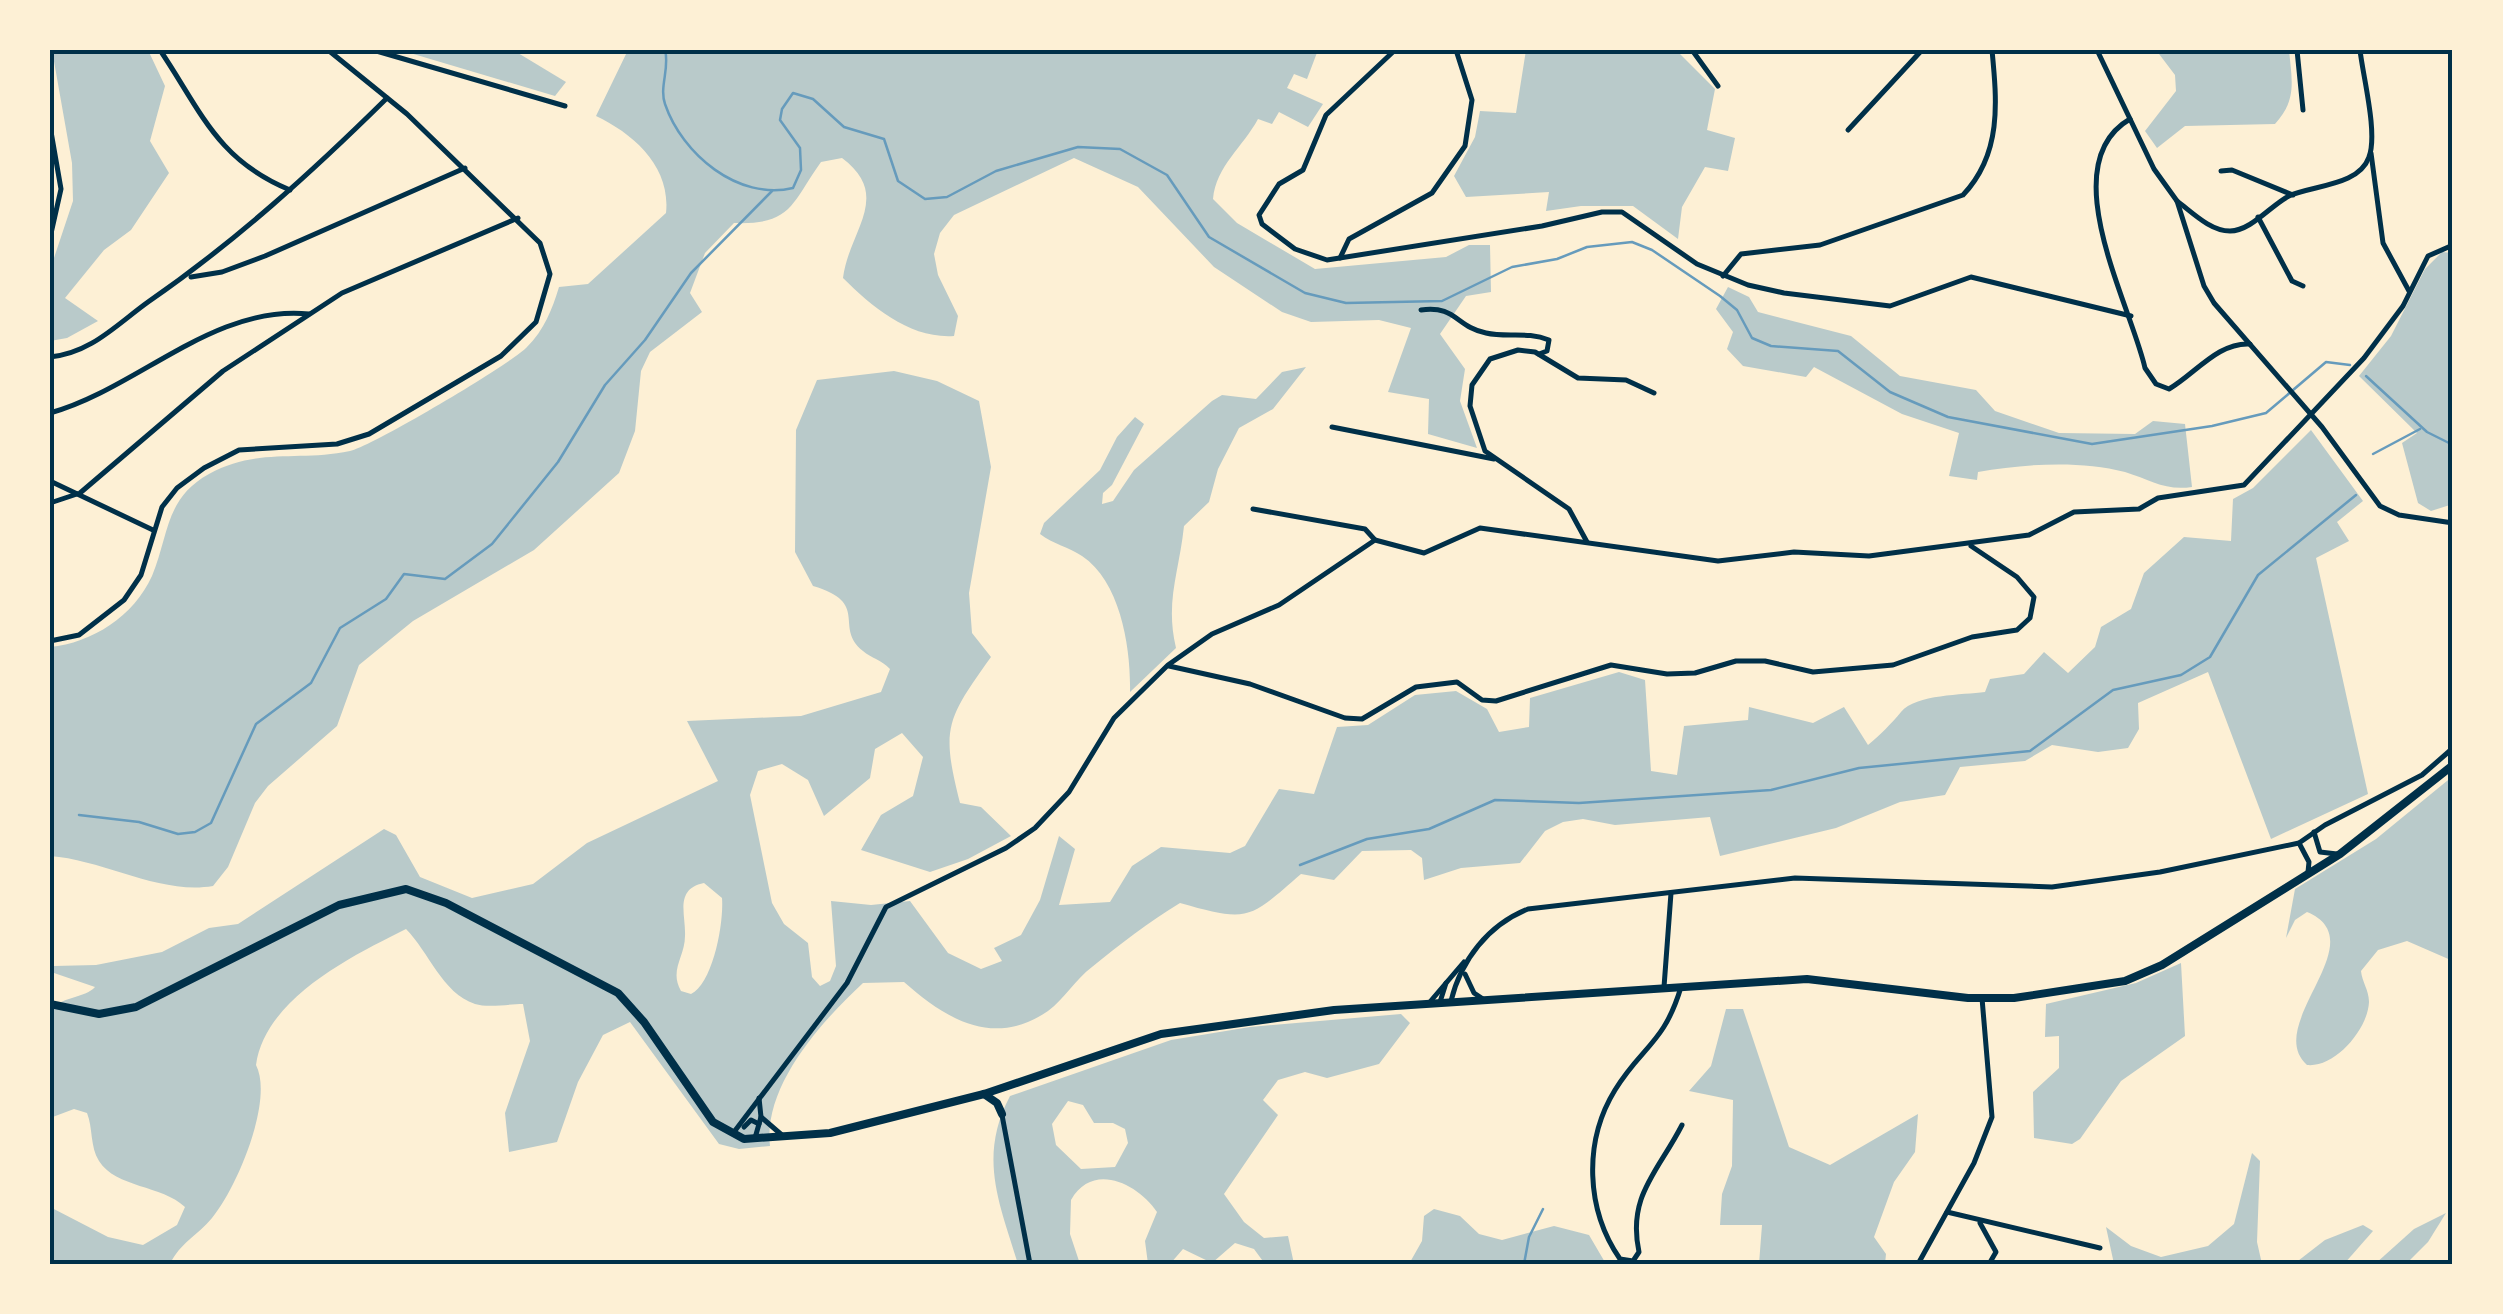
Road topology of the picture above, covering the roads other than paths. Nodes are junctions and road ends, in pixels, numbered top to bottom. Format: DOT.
graph roads {
  1 [pos="160,50"];
  2 [pos="328,50"];
  3 [pos="374,50"];
  4 [pos="1395,50"];
  5 [pos="1456,50"];
  6 [pos="1692,50"];
  7 [pos="1922,50"];
  8 [pos="1992,50"];
  9 [pos="2097,50"];
  10 [pos="2297,50"];
  11 [pos="2360,50"];
  12 [pos="1718,86"];
  13 [pos="387,98"];
  14 [pos="565,106"];
  15 [pos="2303,110"];
  16 [pos="2130,119"];
  17 [pos="50,126"];
  18 [pos="1848,130"];
  19 [pos="2371,153"];
  20 [pos="53,161"];
  21 [pos="465,168"];
  22 [pos="2221,170"];
  23 [pos="290,190"];
  24 [pos="2292,194"];
  25 [pos="2177,201"];
  26 [pos="2258,217"];
  27 [pos="518,218"];
  28 [pos="50,238"];
  29 [pos="2453,244"];
  30 [pos="1340,258"];
  31 [pos="1723,276"];
  32 [pos="188,277"];
  33 [pos="2304,286"];
  34 [pos="2409,291"];
  35 [pos="1421,310"];
  36 [pos="309,314"];
  37 [pos="2130,316"];
  38 [pos="2250,344"];
  39 [pos="1537,354"];
  40 [pos="50,357"];
  41 [pos="1654,393"];
  42 [pos="50,413"];
  43 [pos="2310,413"];
  44 [pos="1332,427"];
  45 [pos="1497,460"];
  46 [pos="50,481"];
  47 [pos="80,492"];
  48 [pos="50,503"];
  49 [pos="1253,509"];
  50 [pos="2453,523"];
  51 [pos="152,530"];
  52 [pos="1376,540"];
  53 [pos="1587,542"];
  54 [pos="1968,544"];
  55 [pos="50,641"];
  56 [pos="1168,665"];
  57 [pos="2453,748"];
  58 [pos="2453,765"];
  59 [pos="2314,832"];
  60 [pos="2299,843"];
  61 [pos="2340,854"];
  62 [pos="2308,873"];
  63 [pos="1671,892"];
  64 [pos="1469,956"];
  65 [pos="1465,972"];
  66 [pos="1447,980"];
  67 [pos="1681,986"];
  68 [pos="1664,987"];
  69 [pos="1982,998"];
  70 [pos="1482,999"];
  71 [pos="1440,1002"];
  72 [pos="1452,1002"];
  73 [pos="1429,1003"];
  74 [pos="50,1004"];
  75 [pos="1005,1087"];
  76 [pos="984,1094"];
  77 [pos="760,1095"];
  78 [pos="748,1111"];
  79 [pos="1002,1114"];
  80 [pos="760,1120"];
  81 [pos="1682,1126"];
  82 [pos="744,1127"];
  83 [pos="733,1135"];
  84 [pos="783,1136"];
  85 [pos="751,1138"];
  86 [pos="1947,1212"];
  87 [pos="1979,1222"];
  88 [pos="2100,1248"];
  89 [pos="1030,1264"];
  90 [pos="1918,1264"];
  91 [pos="1990,1264"];
  1 -- 23 [label="street"];
  2 -- 13 [label="street"];
  3 -- 14 [label="street"];
  4 -- 30 [label="street"];
  5 -- 30 [label="street"];
  6 -- 12 [label="street"];
  7 -- 18 [label="street"];
  8 -- 31 [label="street"];
  9 -- 16 [label="street"];
  10 -- 15 [label="street"];
  11 -- 19 [label="street"];
  13 -- 21 [label="street"];
  13 -- 23 [label="street"];
  16 -- 25 [label="street"];
  16 -- 37 [label="street"];
  17 -- 20 [label="street"];
  19 -- 24 [label="street"];
  19 -- 34 [label="street"];
  20 -- 28 [label="street"];
  21 -- 27 [label="street"];
  21 -- 32 [label="street"];
  22 -- 24 [label="street"];
  23 -- 32 [label="street"];
  24 -- 26 [label="street"];
  25 -- 26 [label="street"];
  25 -- 38 [label="street"];
  26 -- 33 [label="street"];
  27 -- 36 [label="street"];
  27 -- 51 [label="street"];
  29 -- 34 [label="street"];
  30 -- 31 [label="street"];
  31 -- 37 [label="street"];
  32 -- 40 [label="street"];
  34 -- 43 [label="street"];
  35 -- 39 [label="street"];
  36 -- 42 [label="street"];
  36 -- 47 [label="street"];
  37 -- 38 [label="street"];
  38 -- 43 [label="street"];
  39 -- 41 [label="street"];
  39 -- 45 [label="street"];
  43 -- 50 [label="street"];
  43 -- 54 [label="street"];
  44 -- 45 [label="street"];
  45 -- 53 [label="street"];
  46 -- 47 [label="street"];
  47 -- 48 [label="street"];
  47 -- 51 [label="street"];
  49 -- 52 [label="street"];
  51 -- 55 [label="street"];
  52 -- 53 [label="street"];
  52 -- 56 [label="street"];
  53 -- 54 [label="street"];
  54 -- 56 [label="street"];
  56 -- 77 [label="street"];
  57 -- 59 [label="street"];
  58 -- 61 [label="street"];
  59 -- 60 [label="street"];
  59 -- 61 [label="street"];
  60 -- 62 [label="street"];
  60 -- 63 [label="street"];
  61 -- 62 [label="street"];
  62 -- 69 [label="street"];
  63 -- 64 [label="street"];
  63 -- 68 [label="street"];
  64 -- 65 [label="street"];
  64 -- 66 [label="street"];
  65 -- 70 [label="street"];
  65 -- 72 [label="street"];
  66 -- 71 [label="street"];
  66 -- 73 [label="street"];
  67 -- 68 [label="street"];
  67 -- 69 [label="street"];
  67 -- 81 [label="street"];
  68 -- 70 [label="street"];
  69 -- 86 [label="street"];
  70 -- 72 [label="street"];
  71 -- 72 [label="street"];
  71 -- 73 [label="street"];
  73 -- 75 [label="street"];
  74 -- 83 [label="street"];
  75 -- 76 [label="street"];
  75 -- 79 [label="street"];
  76 -- 79 [label="street"];
  76 -- 84 [label="street"];
  77 -- 78 [label="street"];
  77 -- 80 [label="street"];
  78 -- 82 [label="street"];
  78 -- 83 [label="street"];
  79 -- 89 [label="street"];
  80 -- 82 [label="street"];
  80 -- 84 [label="street"];
  80 -- 85 [label="street"];
  82 -- 85 [label="street"];
  83 -- 85 [label="street"];
  84 -- 85 [label="street"];
  86 -- 87 [label="street"];
  86 -- 90 [label="street"];
  87 -- 88 [label="street"];
  87 -- 91 [label="street"];
}
